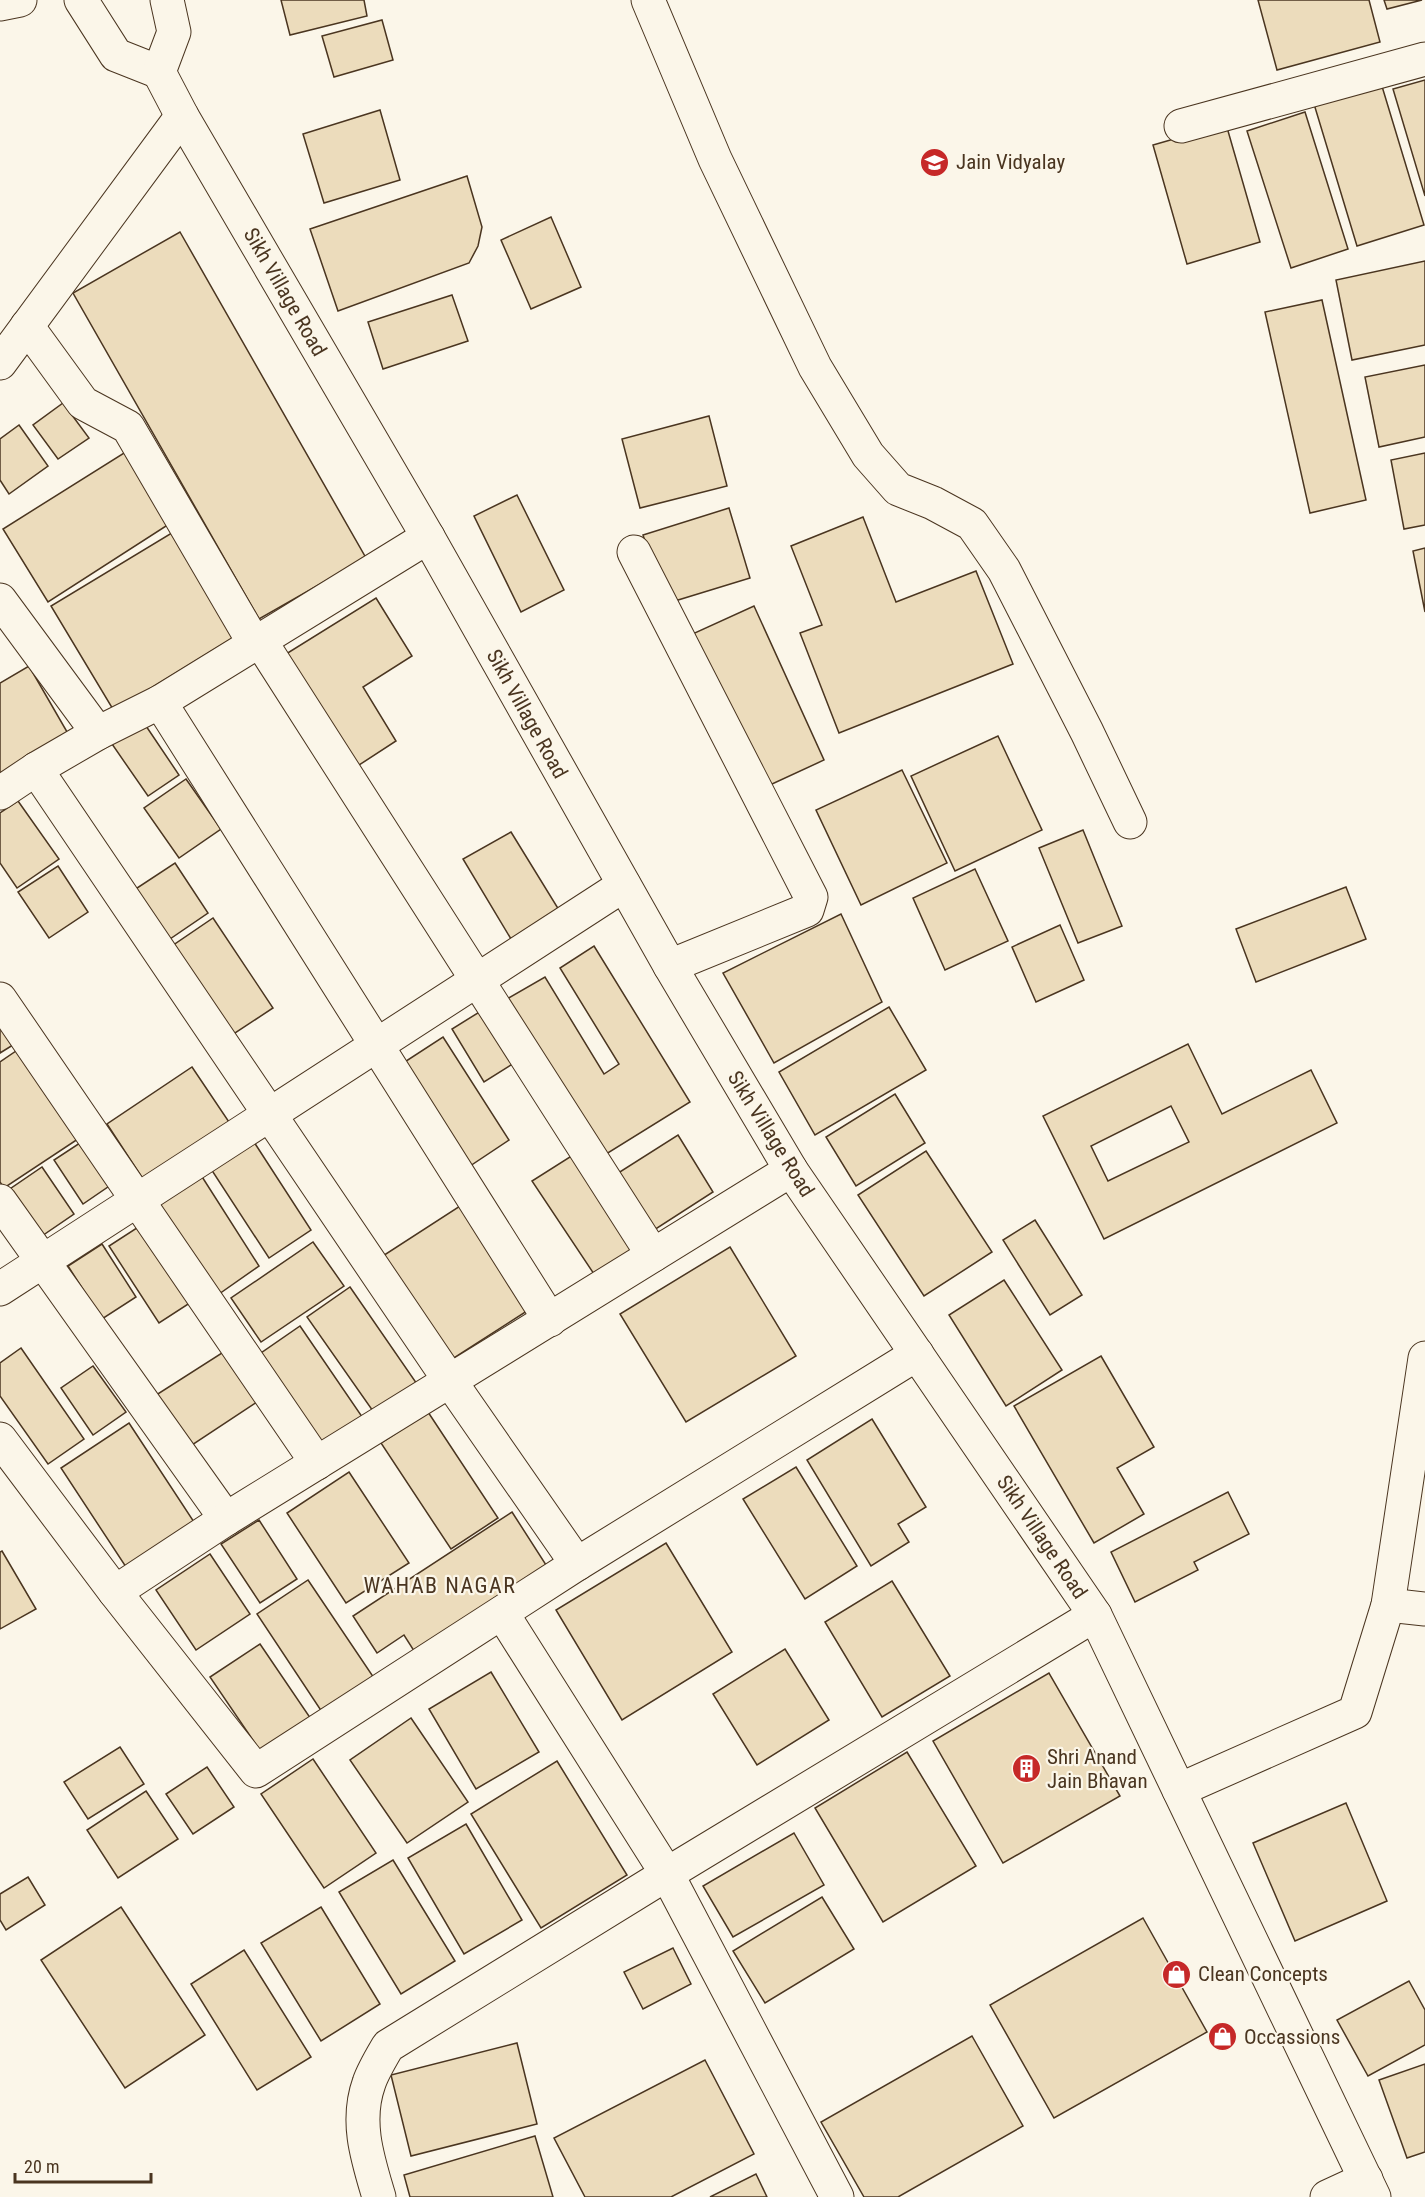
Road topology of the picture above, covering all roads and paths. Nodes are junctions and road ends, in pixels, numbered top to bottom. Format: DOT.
graph roads {
  1 [pos="20,0"];
  2 [pos="81,0"];
  3 [pos="167,0"];
  4 [pos="648,0"];
  5 [pos="0,4"];
  6 [pos="1425,59"];
  7 [pos="159,72"];
  8 [pos="182,116"];
  9 [pos="1180,126"];
  10 [pos="27,326"];
  11 [pos="0,363"];
  12 [pos="428,537"];
  13 [pos="634,552"];
  14 [pos="0,600"];
  15 [pos="256,641"];
  16 [pos="160,702"];
  17 [pos="98,733"];
  18 [pos="36,769"];
  19 [pos="0,793"];
  20 [pos="1130,822"];
  21 [pos="624,885"];
  22 [pos="670,966"];
  23 [pos="478,980"];
  24 [pos="0,999"];
  25 [pos="377,1045"];
  26 [pos="269,1114"];
  27 [pos="791,1170"];
  28 [pos="138,1199"];
  29 [pos="0,1201"];
  30 [pos="653,1255"];
  31 [pos="43,1261"];
  32 [pos="0,1289"];
  33 [pos="550,1320"];
  34 [pos="917,1354"];
  35 [pos="1425,1358"];
  36 [pos="450,1381"];
  37 [pos="0,1439"];
  38 [pos="317,1463"];
  39 [pos="226,1519"];
  40 [pos="577,1564"];
  41 [pos="115,1592"];
  42 [pos="1388,1605"];
  43 [pos="1425,1609"];
  44 [pos="502,1613"];
  45 [pos="1095,1615"];
  46 [pos="1179,1790"];
  47 [pos="667,1874"];
  48 [pos="1370,2188"];
  49 [pos="379,2197"];
  50 [pos="837,2197"];
  51 [pos="1328,2197"];
  1 -- 5 [label="street"];
  2 -- 7 [label="street"];
  3 -- 7 [label="street"];
  4 -- 20 [label="street"];
  6 -- 9 [label="street"];
  7 -- 8 [label="street, Sikh Village Road"];
  8 -- 10 [label="street"];
  8 -- 12 [label="street, Sikh Village Road"];
  10 -- 11 [label="street"];
  10 -- 15 [label="street"];
  12 -- 15 [label="street"];
  12 -- 21 [label="street, Sikh Village Road"];
  13 -- 22 [label="street"];
  14 -- 17 [label="street"];
  15 -- 16 [label="street"];
  15 -- 23 [label="street"];
  16 -- 17 [label="street"];
  16 -- 25 [label="street"];
  17 -- 18 [label="street"];
  18 -- 19 [label="street"];
  18 -- 26 [label="street"];
  21 -- 22 [label="street, Sikh Village Road"];
  21 -- 23 [label="street"];
  22 -- 27 [label="street, Sikh Village Road"];
  23 -- 25 [label="street"];
  23 -- 30 [label="street"];
  24 -- 28 [label="street"];
  25 -- 26 [label="street"];
  25 -- 33 [label="street"];
  26 -- 28 [label="street"];
  26 -- 36 [label="street"];
  27 -- 30 [label="street"];
  27 -- 34 [label="street, Sikh Village Road"];
  28 -- 31 [label="street"];
  28 -- 38 [label="street"];
  29 -- 31 [label="street"];
  30 -- 33 [label="street"];
  31 -- 32 [label="street"];
  31 -- 39 [label="street"];
  33 -- 36 [label="street"];
  34 -- 40 [label="street"];
  34 -- 45 [label="street, Sikh Village Road"];
  35 -- 42 [label="street"];
  36 -- 38 [label="street"];
  36 -- 40 [label="street"];
  37 -- 41 [label="street"];
  38 -- 39 [label="street"];
  39 -- 41 [label="street"];
  40 -- 44 [label="street"];
  41 -- 44 [label="street"];
  42 -- 43 [label="street"];
  42 -- 46 [label="street"];
  44 -- 47 [label="street"];
  45 -- 46 [label="street, Sikh Village Road"];
  45 -- 47 [label="street"];
  46 -- 48 [label="street, Sikh Village Road"];
  47 -- 49 [label="street"];
  47 -- 50 [label="street"];
  48 -- 51 [label="street"];
}
